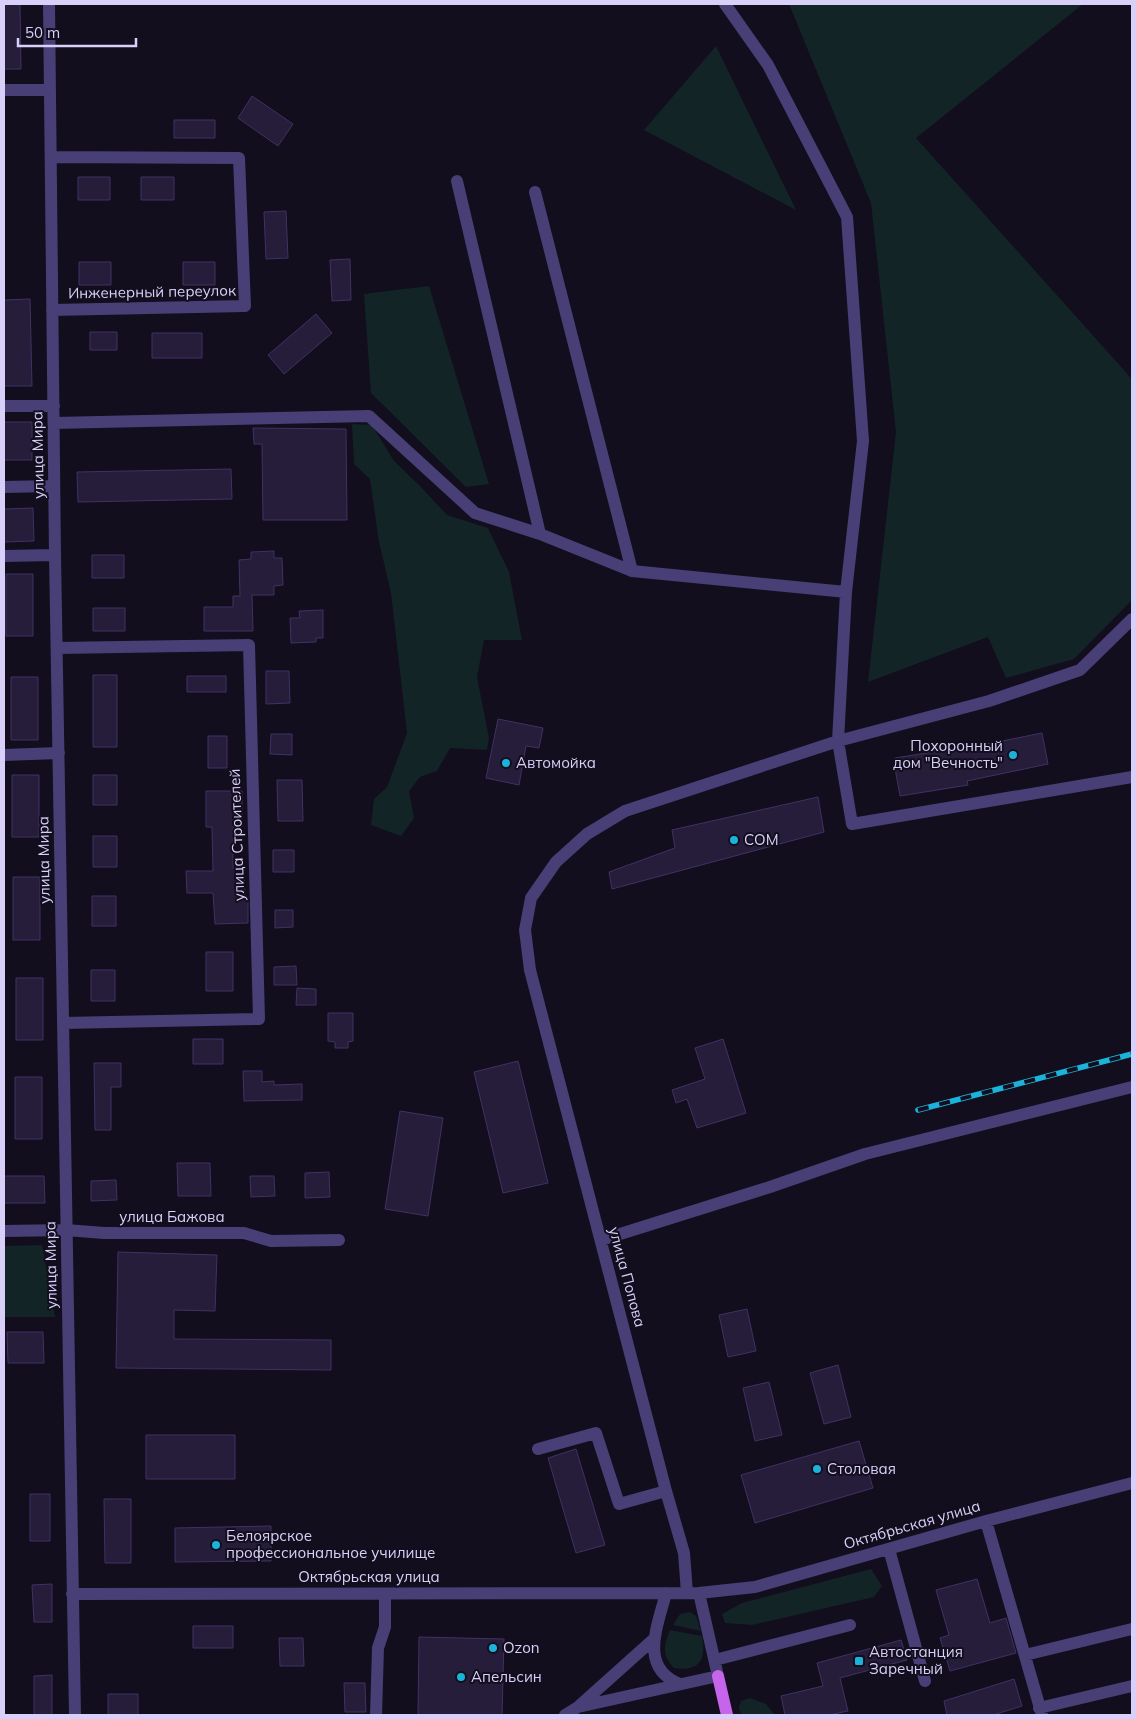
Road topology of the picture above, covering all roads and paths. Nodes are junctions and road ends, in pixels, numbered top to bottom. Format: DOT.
graph roads {
  1 [pos="49,4"];
  2 [pos="726,4"];
  3 [pos="4,90"];
  4 [pos="50,90"];
  5 [pos="51,157"];
  6 [pos="457,181"];
  7 [pos="535,192"];
  8 [pos="52,310"];
  9 [pos="4,406"];
  10 [pos="54,406"];
  11 [pos="54,423"];
  12 [pos="54,486"];
  13 [pos="4,487"];
  14 [pos="540,534"];
  15 [pos="55,555"];
  16 [pos="4,556"];
  17 [pos="632,571"];
  18 [pos="846,592"];
  19 [pos="1132,619"];
  20 [pos="57,648"];
  21 [pos="838,741"];
  22 [pos="59,753"];
  23 [pos="4,755"];
  24 [pos="1132,777"];
  25 [pos="63,1022"];
  26 [pos="1132,1087"];
  27 [pos="66,1230"];
  28 [pos="4,1231"];
  29 [pos="338,1240"];
  30 [pos="601,1240"];
  31 [pos="538,1449"];
  32 [pos="1132,1483"];
  33 [pos="666,1491"];
  34 [pos="986,1521"];
  35 [pos="889,1549"];
  36 [pos="666,1593"];
  37 [pos="693,1593"];
  38 [pos="72,1594"];
  39 [pos="385,1594"];
  40 [pos="850,1625"];
  41 [pos="1132,1629"];
  42 [pos="655,1638"];
  43 [pos="1024,1655"];
  44 [pos="715,1660"];
  45 [pos="718,1676"];
  46 [pos="925,1681"];
  47 [pos="680,1684"];
  48 [pos="1132,1686"];
  49 [pos="578,1707"];
  50 [pos="1041,1711"];
  51 [pos="75,1715"];
  52 [pos="376,1715"];
  53 [pos="565,1715"];
  54 [pos="727,1715"];
  1 -- 4 [label="street, улица Мира"];
  2 -- 18 [label="street"];
  3 -- 4 [label="street"];
  4 -- 5 [label="street, улица Мира"];
  5 -- 8 [label="street, улица Мира"];
  5 -- 8 [label="street, Инженерный переулок"];
  6 -- 14 [label="street"];
  7 -- 17 [label="street"];
  8 -- 10 [label="street, улица Мира"];
  9 -- 10 [label="street"];
  10 -- 11 [label="street, улица Мира"];
  11 -- 12 [label="street, улица Мира"];
  11 -- 14 [label="street"];
  12 -- 13 [label="street"];
  12 -- 15 [label="street, улица Мира"];
  14 -- 17 [label="street"];
  15 -- 16 [label="street"];
  15 -- 20 [label="street, улица Мира"];
  17 -- 18 [label="street"];
  18 -- 21 [label="street"];
  19 -- 21 [label="street, улица Попова"];
  20 -- 22 [label="street, улица Мира"];
  20 -- 25 [label="street, улица Строителей"];
  21 -- 24 [label="street"];
  21 -- 30 [label="street, улица Попова"];
  22 -- 23 [label="street"];
  22 -- 25 [label="street, улица Мира"];
  25 -- 27 [label="street, улица Мира"];
  26 -- 30 [label="street"];
  27 -- 28 [label="street, улица Бажова"];
  27 -- 29 [label="street, улица Бажова"];
  27 -- 38 [label="street, улица Мира"];
  30 -- 33 [label="street, улица Попова"];
  31 -- 33 [label="street"];
  32 -- 34 [label="street, Октябрьская улица"];
  33 -- 37 [label="street, улица Попова"];
  34 -- 35 [label="street, Октябрьская улица"];
  34 -- 43 [label="street"];
  35 -- 37 [label="street, Октябрьская улица"];
  35 -- 46 [label="street"];
  36 -- 37 [label="street, Октябрьская улица"];
  36 -- 39 [label="street, Октябрьская улица"];
  36 -- 42 [label="street"];
  37 -- 44 [label="street, улица Попова"];
  38 -- 39 [label="street, Октябрьская улица"];
  38 -- 51 [label="street, улица Мира"];
  39 -- 52 [label="street"];
  40 -- 44 [label="street"];
  41 -- 43 [label="street"];
  42 -- 47 [label="street"];
  42 -- 49 [label="street"];
  43 -- 50 [label="street"];
  44 -- 45 [label="street, улица Попова"];
  45 -- 47 [label="street"];
  45 -- 54 [label="main road"];
  47 -- 49 [label="street"];
  48 -- 50 [label="street"];
  49 -- 53 [label="street"];
}
